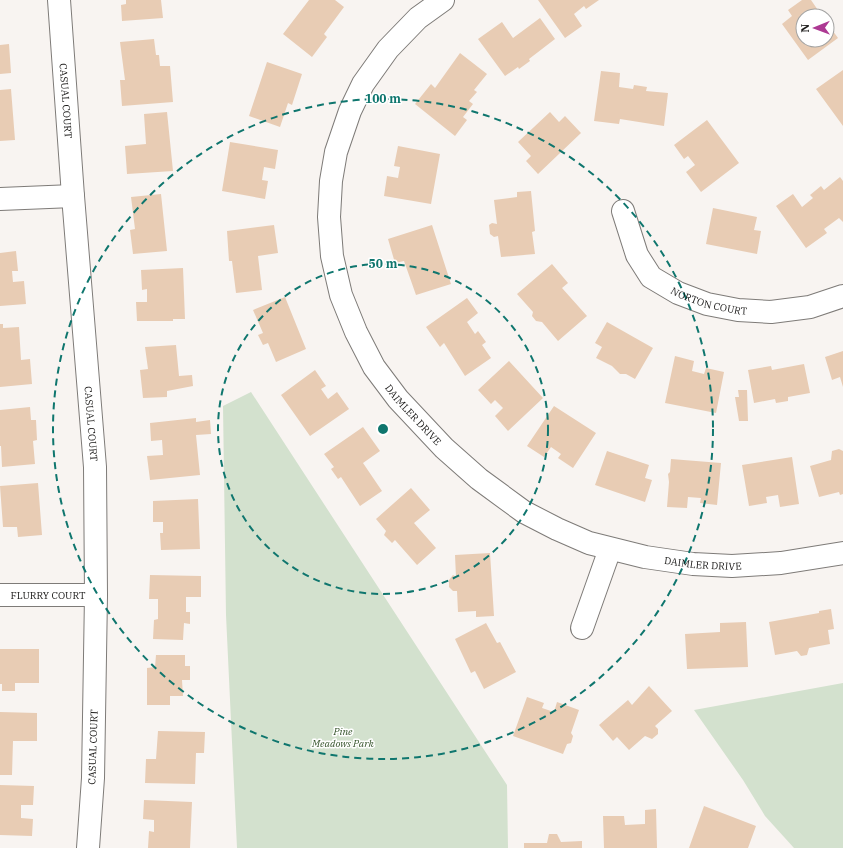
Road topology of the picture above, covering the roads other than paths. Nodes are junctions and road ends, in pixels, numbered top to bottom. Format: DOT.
graph roads {
  1 [pos="59,0"];
  2 [pos="443,0"];
  3 [pos="73,196"];
  4 [pos="0,199"];
  5 [pos="623,210"];
  6 [pos="843,296"];
  7 [pos="610,549"];
  8 [pos="843,553"];
  9 [pos="0,595"];
  10 [pos="96,595"];
  11 [pos="582,628"];
  12 [pos="88,848"];
  1 -- 3 [label="street, CASUAL COURT"];
  2 -- 7 [label="street, DAIMLER DRIVE"];
  3 -- 4 [label="street"];
  3 -- 10 [label="street, CASUAL COURT"];
  5 -- 6 [label="street, NORTON COURT"];
  7 -- 8 [label="street, DAIMLER DRIVE"];
  7 -- 11 [label="street"];
  9 -- 10 [label="street, FLURRY COURT"];
  10 -- 12 [label="street, CASUAL COURT"];
}
